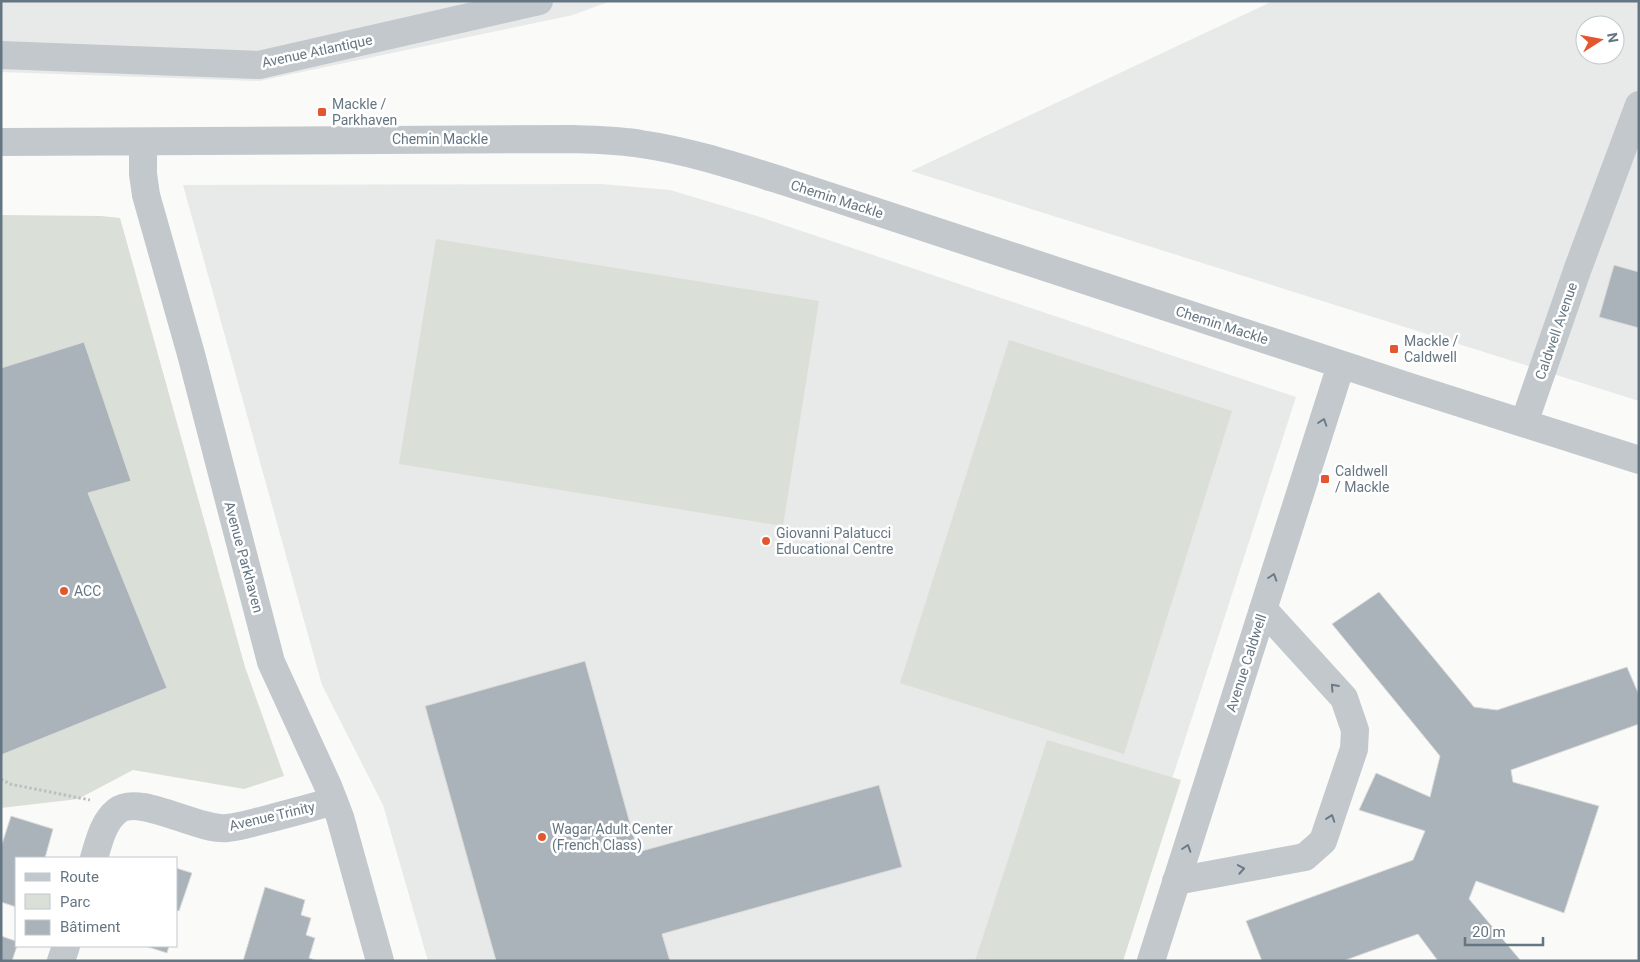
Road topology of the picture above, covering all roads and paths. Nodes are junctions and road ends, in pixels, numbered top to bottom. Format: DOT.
graph roads {
  1 [pos="539,1"];
  2 [pos="1,55"];
  3 [pos="1639,106"];
  4 [pos="1,142"];
  5 [pos="143,142"];
  6 [pos="1341,365"];
  7 [pos="1524,423"];
  8 [pos="1639,460"];
  9 [pos="1263,609"];
  10 [pos="1,779"];
  11 [pos="334,801"];
  12 [pos="104,807"];
  13 [pos="94,857"];
  14 [pos="1176,881"];
  15 [pos="66,947"];
  16 [pos="61,961"];
  17 [pos="380,961"];
  18 [pos="1151,961"];
  1 -- 2 [label="street, Avenue Atlantique"];
  3 -- 7 [label="street, Caldwell Avenue"];
  4 -- 5 [label="street, Chemin Mackle"];
  5 -- 6 [label="street, Chemin Mackle"];
  5 -- 11 [label="street, Avenue Parkhaven"];
  6 -- 7 [label="street, Chemin Mackle"];
  9 -- 6 [label="street, Avenue Caldwell, one-way"];
  7 -- 8 [label="street, Chemin Mackle"];
  14 -- 9 [label="street, Avenue Caldwell, one-way"];
  14 -- 9 [label="street, one-way"];
  10 -- 12 [label="path"];
  11 -- 12 [label="street, Avenue Trinity"];
  11 -- 17 [label="street, Avenue Parkhaven"];
  12 -- 13 [label="street"];
  14 -- 18 [label="street, Avenue Caldwell"];
  15 -- 16 [label="street"];
}
